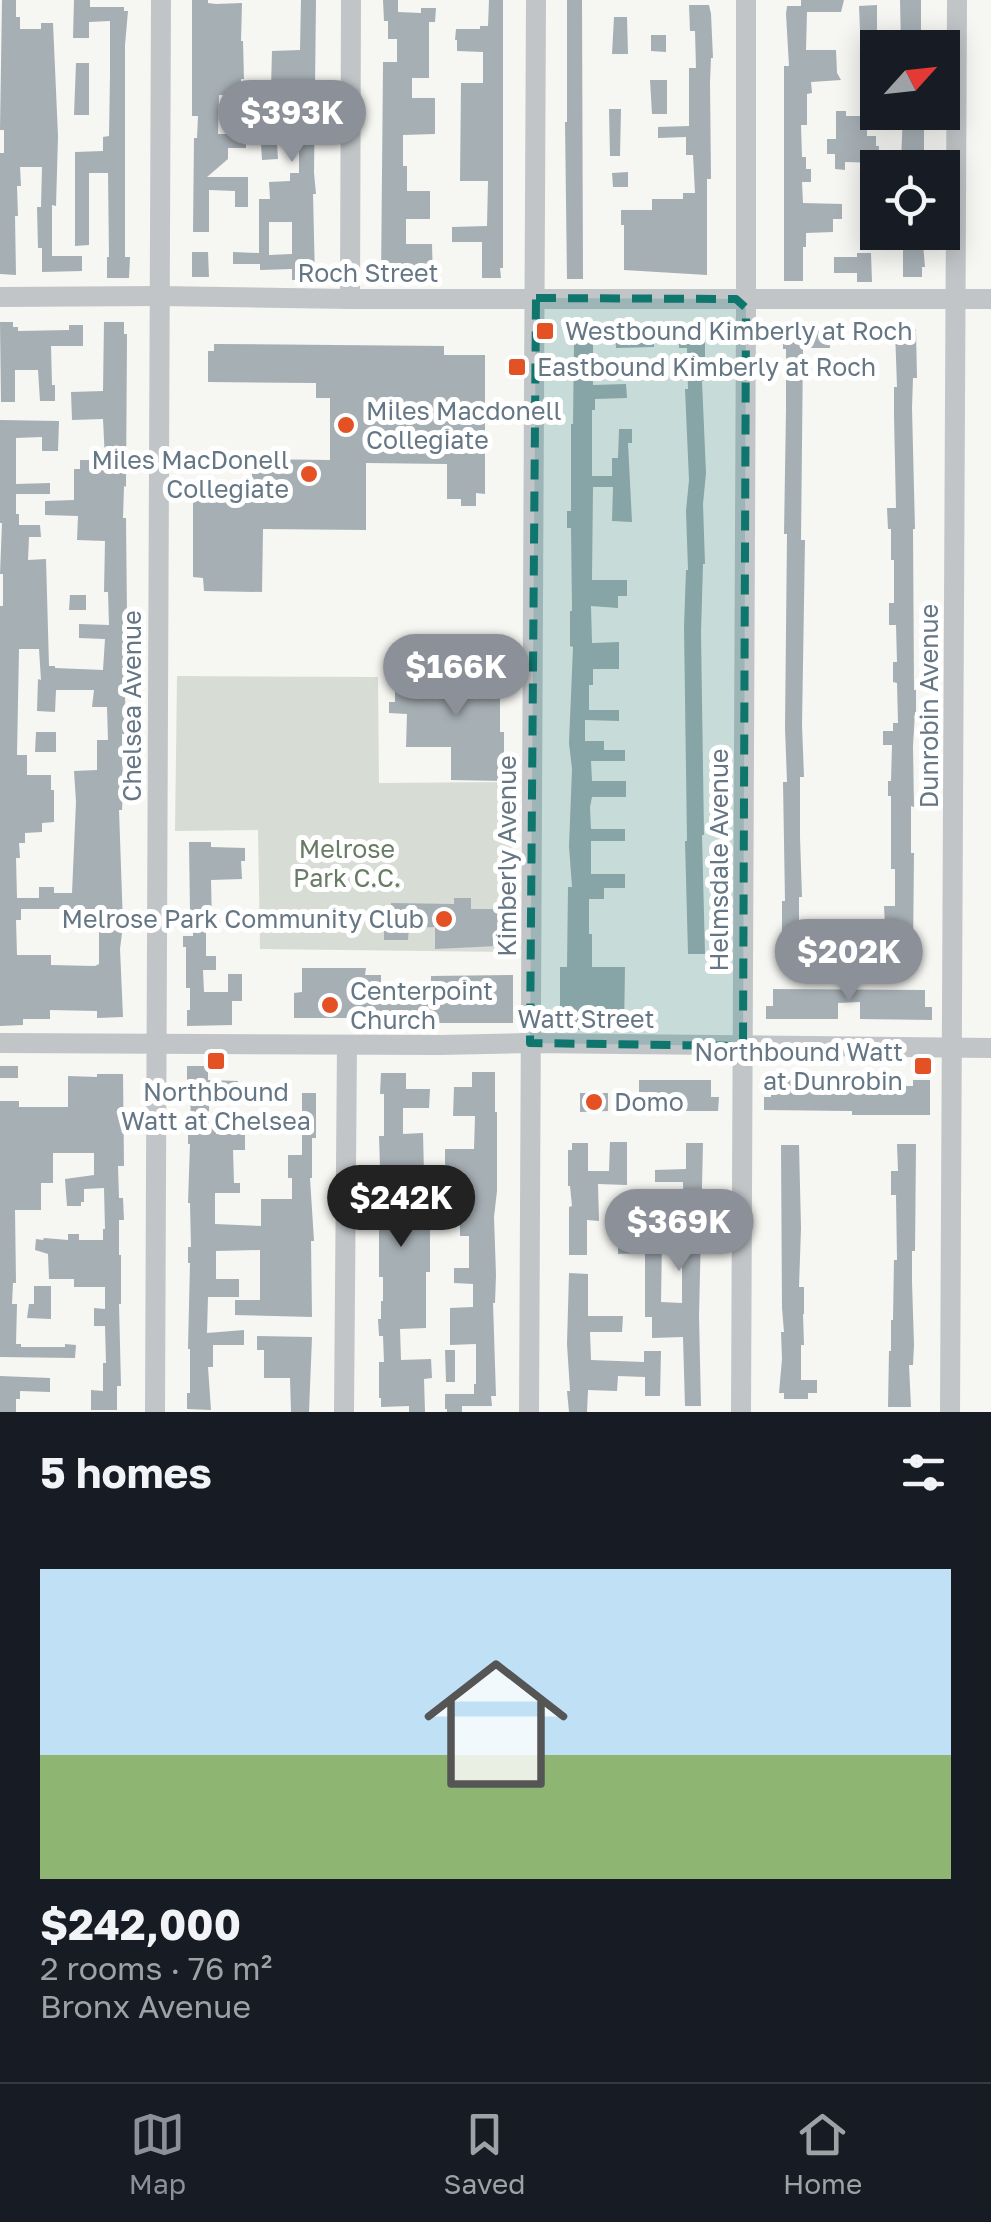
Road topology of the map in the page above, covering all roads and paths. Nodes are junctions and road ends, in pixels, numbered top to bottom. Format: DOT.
graph roads {
  1 [pos="161,0"];
  2 [pos="351,0"];
  3 [pos="536,0"];
  4 [pos="746,0"];
  5 [pos="957,0"];
  6 [pos="159,296"];
  7 [pos="0,297"];
  8 [pos="536,298"];
  9 [pos="746,298"];
  10 [pos="350,299"];
  11 [pos="956,299"];
  12 [pos="991,300"];
  13 [pos="0,1042"];
  14 [pos="530,1043"];
  15 [pos="156,1044"];
  16 [pos="346,1045"];
  17 [pos="743,1046"];
  18 [pos="953,1048"];
  19 [pos="991,1048"];
  20 [pos="154,1412"];
  21 [pos="344,1412"];
  22 [pos="529,1412"];
  23 [pos="740,1412"];
  24 [pos="950,1412"];
  1 -- 6 [label="street, Chelsea Avenue"];
  2 -- 10 [label="street"];
  3 -- 8 [label="street, Kimberly Avenue"];
  4 -- 9 [label="street, Helmsdale Avenue"];
  5 -- 11 [label="street, Dunrobin Avenue"];
  6 -- 7 [label="street, Roch Street"];
  6 -- 10 [label="street, Roch Street"];
  6 -- 15 [label="street, Chelsea Avenue"];
  8 -- 9 [label="street, Roch Street"];
  8 -- 10 [label="street, Roch Street"];
  8 -- 14 [label="street, Kimberly Avenue"];
  9 -- 11 [label="street, Roch Street"];
  9 -- 17 [label="street, Helmsdale Avenue"];
  11 -- 12 [label="street, Roch Street"];
  11 -- 18 [label="street, Dunrobin Avenue"];
  13 -- 15 [label="street, Watt Street"];
  14 -- 16 [label="street, Watt Street"];
  14 -- 17 [label="street, Watt Street"];
  14 -- 22 [label="street, Kimberly Avenue"];
  15 -- 16 [label="street, Watt Street"];
  15 -- 20 [label="street, Chelsea Avenue"];
  16 -- 21 [label="street"];
  17 -- 18 [label="street, Watt Street"];
  17 -- 23 [label="street, Helmsdale Avenue"];
  18 -- 19 [label="street, Watt Street"];
  18 -- 24 [label="street, Dunrobin Avenue"];
}
